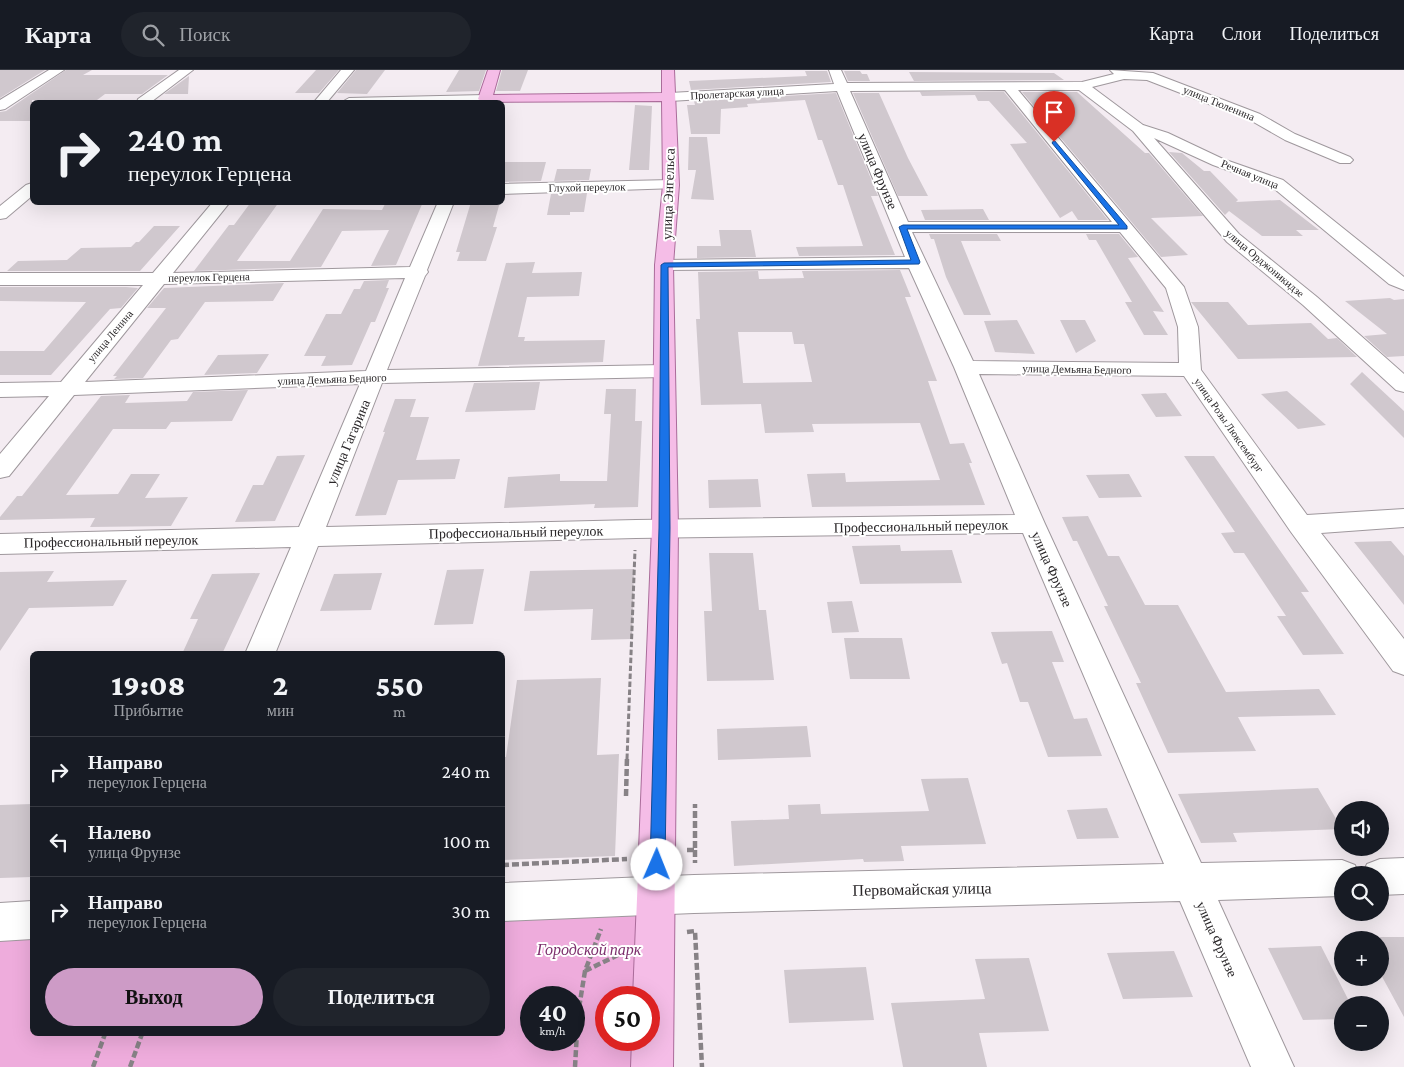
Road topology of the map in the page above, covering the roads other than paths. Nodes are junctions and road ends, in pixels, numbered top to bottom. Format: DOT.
graph roads {
  1 [pos="58,70"];
  2 [pos="187,70"];
  3 [pos="348,70"];
  4 [pos="494,70"];
  5 [pos="668,70"];
  6 [pos="1120,72"];
  7 [pos="838,78"];
  8 [pos="1007,85"];
  9 [pos="1082,86"];
  10 [pos="670,97"];
  11 [pos="146,100"];
  12 [pos="322,100"];
  13 [pos="484,100"];
  14 [pos="505,101"];
  15 [pos="0,106"];
  16 [pos="24,109"];
  17 [pos="0,110"];
  18 [pos="1138,128"];
  19 [pos="1345,160"];
  20 [pos="671,185"];
  21 [pos="505,189"];
  22 [pos="30,190"];
  23 [pos="219,205"];
  24 [pos="445,205"];
  25 [pos="0,214"];
  26 [pos="903,227"];
  27 [pos="1124,228"];
  28 [pos="916,262"];
  29 [pos="664,265"];
  30 [pos="419,272"];
  31 [pos="158,278"];
  32 [pos="0,279"];
  33 [pos="1404,284"];
  34 [pos="965,367"];
  35 [pos="1190,370"];
  36 [pos="664,371"];
  37 [pos="375,377"];
  38 [pos="1404,385"];
  39 [pos="67,389"];
  40 [pos="0,390"];
  41 [pos="0,470"];
  42 [pos="1404,518"];
  43 [pos="1032,524"];
  44 [pos="1300,525"];
  45 [pos="665,528"];
  46 [pos="308,537"];
  47 [pos="0,544"];
  48 [pos="261,651"];
  49 [pos="1404,662"];
  50 [pos="1404,876"];
  51 [pos="1389,877"];
  52 [pos="1334,878"];
  53 [pos="1193,883"];
  54 [pos="657,896"];
  55 [pos="505,902"];
  56 [pos="30,920"];
  57 [pos="0,922"];
  58 [pos="652,1067"];
  59 [pos="1273,1067"];
  1 -- 15 [label="street"];
  2 -- 11 [label="street"];
  3 -- 12 [label="street"];
  4 -- 13 [label="main road"];
  5 -- 10 [label="main road, улица Энгельса"];
  6 -- 9 [label="street, Пролетарская улица"];
  6 -- 19 [label="street, улица Тюленина"];
  7 -- 8 [label="street, Пролетарская улица"];
  7 -- 10 [label="street, Пролетарская улица"];
  7 -- 26 [label="street, улица Фрунзе"];
  8 -- 9 [label="street, Пролетарская улица"];
  8 -- 27 [label="street, улица Розы Люксембург"];
  9 -- 18 [label="street, Речная улица"];
  10 -- 14 [label="main road, Пролетарская улица"];
  10 -- 20 [label="main road, улица Энгельса"];
  16 -- 17 [label="street"];
  18 -- 33 [label="street, Речная улица"];
  18 -- 38 [label="street, улица Орджоникидзе"];
  20 -- 21 [label="street, Глухой переулок"];
  20 -- 29 [label="main road, улица Энгельса"];
  22 -- 25 [label="street"];
  23 -- 31 [label="street, улица Ленина"];
  24 -- 30 [label="street, улица Гагарина"];
  26 -- 27 [label="street"];
  26 -- 28 [label="street, улица Фрунзе"];
  27 -- 35 [label="street, улица Розы Люксембург"];
  28 -- 29 [label="street"];
  28 -- 34 [label="street, улица Фрунзе"];
  29 -- 36 [label="main road, улица Энгельса"];
  30 -- 31 [label="street, переулок Герцена"];
  30 -- 37 [label="street, улица Гагарина"];
  31 -- 32 [label="street, переулок Герцена"];
  31 -- 39 [label="street, улица Ленина"];
  34 -- 35 [label="street, улица Демьяна Бедного"];
  34 -- 43 [label="street, улица Фрунзе"];
  35 -- 44 [label="street, улица Розы Люксембург"];
  36 -- 37 [label="street, улица Демьяна Бедного"];
  36 -- 45 [label="main road, улица Энгельса"];
  37 -- 39 [label="street, улица Демьяна Бедного"];
  37 -- 46 [label="street, улица Гагарина"];
  39 -- 40 [label="street, улица Демьяна Бедного"];
  39 -- 41 [label="street, улица Ленина"];
  42 -- 44 [label="street"];
  43 -- 45 [label="street, Профессиональный переулок"];
  43 -- 53 [label="street, улица Фрунзе"];
  44 -- 49 [label="street, улица Розы Люксембург"];
  45 -- 46 [label="street, Профессиональный переулок"];
  45 -- 54 [label="main road, улица Энгельса"];
  46 -- 47 [label="street, Профессиональный переулок"];
  46 -- 48 [label="street, улица Гагарина"];
  50 -- 51 [label="street"];
  52 -- 53 [label="street, Первомайская улица"];
  53 -- 54 [label="street, Первомайская улица"];
  53 -- 59 [label="street, улица Фрунзе"];
  54 -- 55 [label="street, Первомайская улица"];
  54 -- 58 [label="main road, улица Энгельса"];
  56 -- 57 [label="street"];
}
